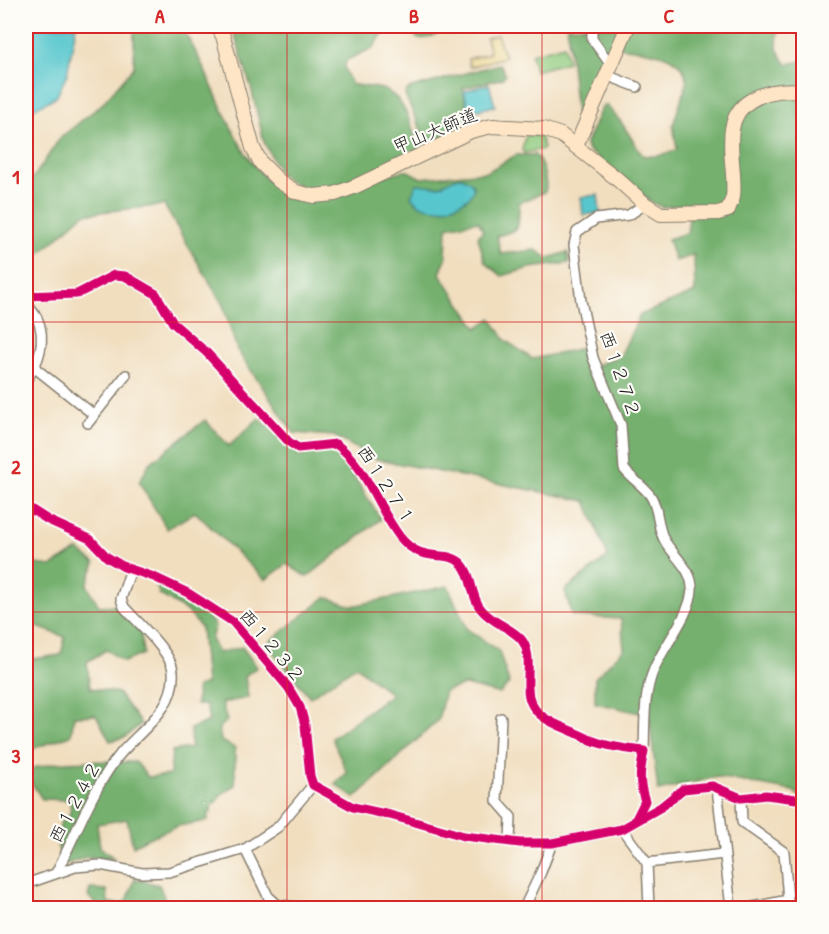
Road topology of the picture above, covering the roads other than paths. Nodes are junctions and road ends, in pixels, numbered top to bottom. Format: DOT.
graph roads {
  1 [pos="217,26"];
  2 [pos="592,26"];
  3 [pos="628,26"];
  4 [pos="609,70"];
  5 [pos="637,87"];
  6 [pos="804,91"];
  7 [pos="576,146"];
  8 [pos="645,204"];
  9 [pos="26,296"];
  10 [pos="26,303"];
  11 [pos="35,368"];
  12 [pos="126,375"];
  13 [pos="26,380"];
  14 [pos="26,506"];
  15 [pos="131,569"];
  16 [pos="501,718"];
  17 [pos="644,751"];
  18 [pos="313,784"];
  19 [pos="717,788"];
  20 [pos="741,798"];
  21 [pos="804,800"];
  22 [pos="635,821"];
  23 [pos="622,829"];
  24 [pos="510,842"];
  25 [pos="552,843"];
  26 [pos="245,849"];
  27 [pos="724,854"];
  28 [pos="647,863"];
  29 [pos="56,873"];
  30 [pos="26,884"];
  31 [pos="275,907"];
  32 [pos="307,909"];
  33 [pos="524,909"];
  34 [pos="649,909"];
  35 [pos="731,909"];
  36 [pos="748,909"];
  1 -- 7 [label="street, 甲山大師道"];
  2 -- 4 [label="street"];
  3 -- 4 [label="street"];
  4 -- 5 [label="street"];
  4 -- 7 [label="street"];
  6 -- 8 [label="street, 甲山大師道"];
  7 -- 8 [label="street, 甲山大師道"];
  8 -- 17 [label="street, 西１２７２"];
  9 -- 17 [label="street, 西１２７１"];
  10 -- 11 [label="street"];
  11 -- 12 [label="street"];
  11 -- 13 [label="street"];
  14 -- 15 [label="street, 西１２３２"];
  15 -- 18 [label="street, 西１２３２"];
  15 -- 29 [label="street, 西１２４２"];
  16 -- 24 [label="street"];
  17 -- 22 [label="street"];
  18 -- 24 [label="street"];
  18 -- 26 [label="street"];
  19 -- 20 [label="street"];
  19 -- 22 [label="street"];
  19 -- 27 [label="street"];
  20 -- 21 [label="street"];
  20 -- 36 [label="street"];
  22 -- 23 [label="street"];
  23 -- 25 [label="street"];
  23 -- 28 [label="street"];
  24 -- 25 [label="street"];
  25 -- 33 [label="street"];
  26 -- 29 [label="street"];
  26 -- 31 [label="street"];
  27 -- 28 [label="street"];
  27 -- 35 [label="street"];
  28 -- 34 [label="street"];
  29 -- 30 [label="street"];
  31 -- 32 [label="street"];
}
